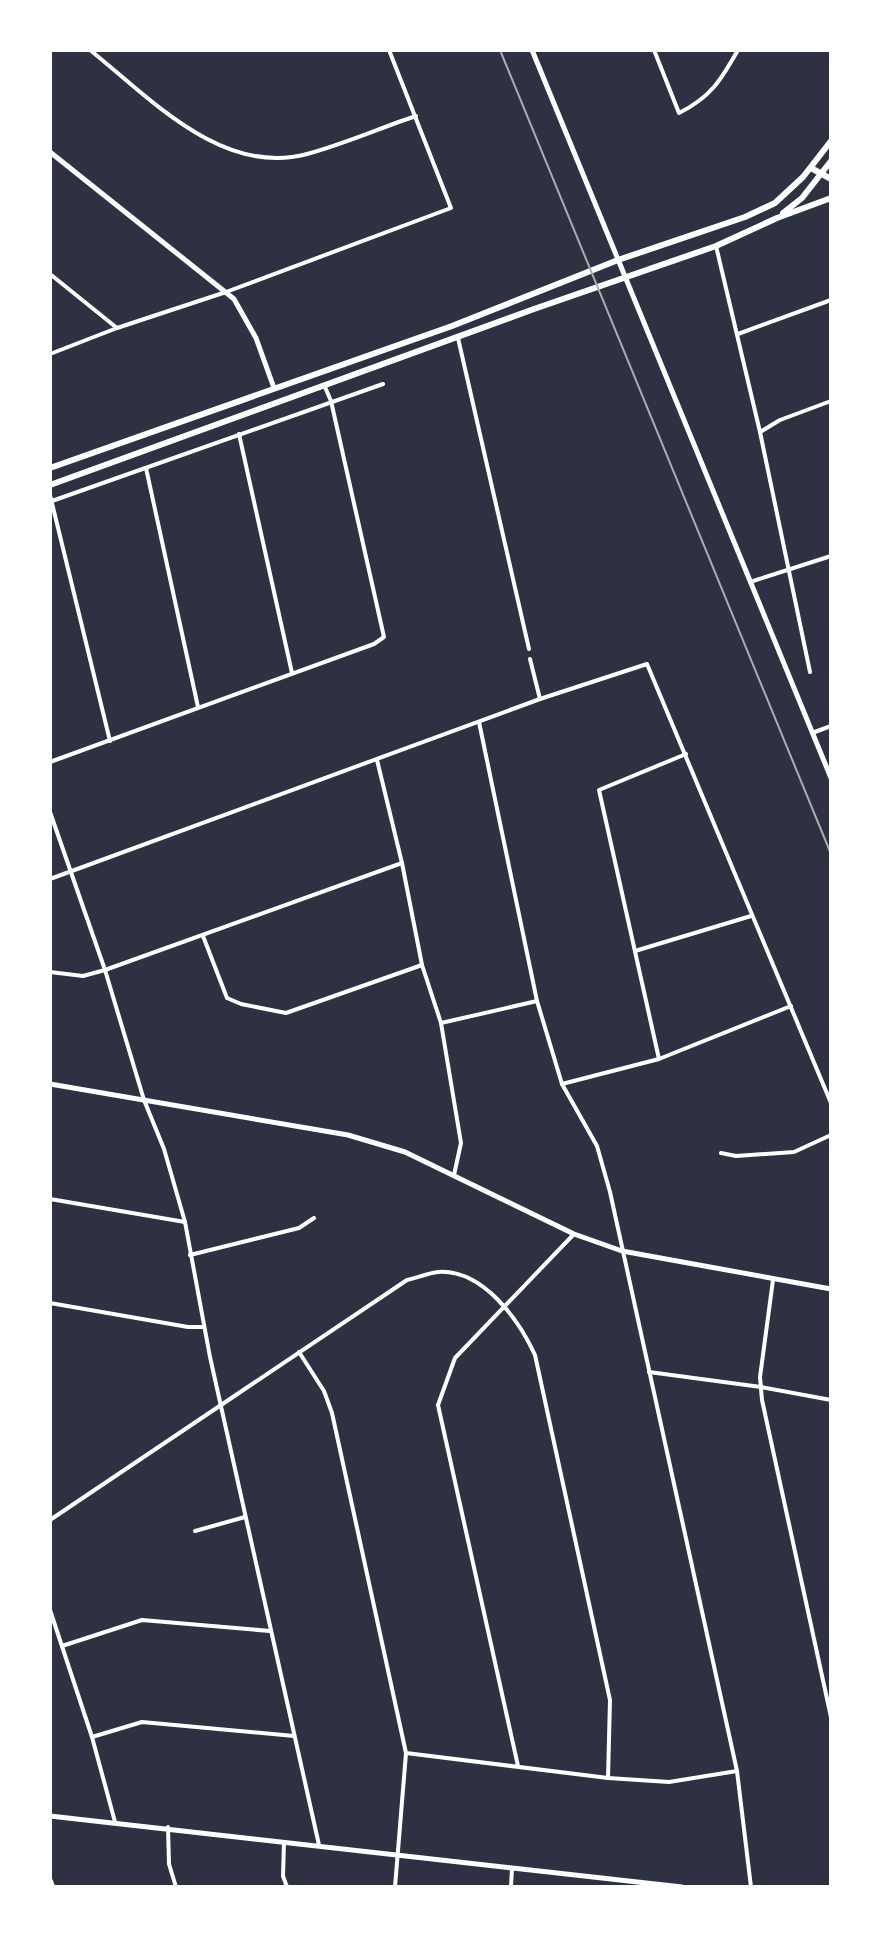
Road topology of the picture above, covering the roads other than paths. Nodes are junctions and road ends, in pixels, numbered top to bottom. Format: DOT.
graph roads {
  1 [pos="90,50"];
  2 [pos="389,50"];
  3 [pos="532,50"];
  4 [pos="654,50"];
  5 [pos="738,50"];
  6 [pos="416,116"];
  7 [pos="831,141"];
  8 [pos="50,152"];
  9 [pos="831,161"];
  10 [pos="811,168"];
  11 [pos="822,175"];
  12 [pos="831,179"];
  13 [pos="831,198"];
  14 [pos="777,218"];
  15 [pos="716,246"];
  16 [pos="618,260"];
  17 [pos="50,274"];
  18 [pos="626,279"];
  19 [pos="226,292"];
  20 [pos="831,300"];
  21 [pos="452,326"];
  22 [pos="117,328"];
  23 [pos="738,334"];
  24 [pos="458,338"];
  25 [pos="50,354"];
  26 [pos="320,373"];
  27 [pos="383,384"];
  28 [pos="325,387"];
  29 [pos="274,388"];
  30 [pos="331,401"];
  31 [pos="831,401"];
  32 [pos="279,402"];
  33 [pos="760,432"];
  34 [pos="239,434"];
  35 [pos="50,468"];
  36 [pos="146,468"];
  37 [pos="50,485"];
  38 [pos="50,495"];
  39 [pos="52,501"];
  40 [pos="831,556"];
  41 [pos="789,571"];
  42 [pos="750,582"];
  43 [pos="529,649"];
  44 [pos="530,659"];
  45 [pos="810,672"];
  46 [pos="292,673"];
  47 [pos="540,699"];
  48 [pos="198,707"];
  49 [pos="479,722"];
  50 [pos="831,726"];
  51 [pos="812,733"];
  52 [pos="110,741"];
  53 [pos="686,754"];
  54 [pos="377,760"];
  55 [pos="50,762"];
  56 [pos="831,778"];
  57 [pos="50,812"];
  58 [pos="402,863"];
  59 [pos="70,871"];
  60 [pos="50,879"];
  61 [pos="751,916"];
  62 [pos="203,936"];
  63 [pos="635,951"];
  64 [pos="422,965"];
  65 [pos="105,970"];
  66 [pos="50,972"];
  67 [pos="537,1001"];
  68 [pos="791,1006"];
  69 [pos="441,1023"];
  70 [pos="659,1059"];
  71 [pos="50,1084"];
  72 [pos="562,1084"];
  73 [pos="144,1100"];
  74 [pos="831,1103"];
  75 [pos="831,1135"];
  76 [pos="721,1153"];
  77 [pos="454,1175"];
  78 [pos="50,1199"];
  79 [pos="314,1218"];
  80 [pos="185,1222"];
  81 [pos="574,1234"];
  82 [pos="622,1251"];
  83 [pos="190,1255"];
  84 [pos="773,1280"];
  85 [pos="831,1289"];
  86 [pos="50,1303"];
  87 [pos="503,1306"];
  88 [pos="204,1327"];
  89 [pos="299,1352"];
  90 [pos="649,1372"];
  91 [pos="761,1387"];
  92 [pos="831,1400"];
  93 [pos="220,1404"];
  94 [pos="245,1517"];
  95 [pos="50,1520"];
  96 [pos="195,1531"];
  97 [pos="50,1610"];
  98 [pos="270,1631"];
  99 [pos="62,1646"];
  100 [pos="831,1717"];
  101 [pos="295,1736"];
  102 [pos="92,1737"];
  103 [pos="406,1753"];
  104 [pos="518,1766"];
  105 [pos="737,1771"];
  106 [pos="608,1778"];
  107 [pos="50,1816"];
  108 [pos="115,1822"];
  109 [pos="168,1827"];
  110 [pos="284,1841"];
  111 [pos="319,1845"];
  112 [pos="397,1854"];
  113 [pos="512,1868"];
  114 [pos="640,1885"];
  115 [pos="176,1887"];
  116 [pos="287,1887"];
  117 [pos="395,1887"];
  118 [pos="511,1887"];
  119 [pos="682,1887"];
  120 [pos="751,1887"];
  1 -- 6 [label="street"];
  2 -- 6 [label="street"];
  3 -- 16 [label="street"];
  4 -- 5 [label="street"];
  6 -- 19 [label="street"];
  7 -- 10 [label="main road"];
  8 -- 19 [label="street"];
  9 -- 11 [label="main road"];
  10 -- 11 [label="main road"];
  10 -- 16 [label="main road"];
  11 -- 12 [label="main road"];
  11 -- 14 [label="main road"];
  13 -- 14 [label="main road"];
  14 -- 15 [label="main road"];
  15 -- 18 [label="main road"];
  15 -- 23 [label="street"];
  16 -- 18 [label="street"];
  16 -- 21 [label="main road"];
  17 -- 22 [label="street"];
  18 -- 24 [label="main road"];
  18 -- 42 [label="street"];
  19 -- 22 [label="street"];
  19 -- 29 [label="street"];
  20 -- 23 [label="street"];
  21 -- 24 [label="main road"];
  21 -- 26 [label="main road"];
  22 -- 25 [label="street"];
  23 -- 33 [label="street"];
  24 -- 28 [label="main road"];
  24 -- 43 [label="street"];
  26 -- 28 [label="main road"];
  26 -- 29 [label="main road"];
  27 -- 30 [label="street"];
  28 -- 30 [label="street"];
  28 -- 32 [label="main road"];
  29 -- 32 [label="street"];
  29 -- 35 [label="main road"];
  30 -- 34 [label="street"];
  30 -- 46 [label="street"];
  31 -- 33 [label="street"];
  32 -- 37 [label="main road"];
  33 -- 41 [label="street"];
  34 -- 36 [label="street"];
  34 -- 46 [label="street"];
  36 -- 39 [label="street"];
  36 -- 48 [label="street"];
  38 -- 39 [label="street"];
  39 -- 52 [label="street"];
  40 -- 41 [label="street"];
  41 -- 42 [label="street"];
  41 -- 45 [label="street"];
  42 -- 51 [label="street"];
  44 -- 47 [label="street"];
  46 -- 48 [label="street"];
  47 -- 49 [label="street"];
  47 -- 53 [label="street"];
  48 -- 52 [label="street"];
  49 -- 54 [label="street"];
  49 -- 67 [label="street"];
  50 -- 51 [label="street"];
  51 -- 56 [label="street"];
  52 -- 55 [label="street"];
  53 -- 61 [label="street"];
  53 -- 63 [label="street"];
  54 -- 58 [label="street"];
  54 -- 59 [label="street"];
  57 -- 59 [label="street"];
  58 -- 62 [label="street"];
  58 -- 64 [label="street"];
  59 -- 60 [label="street"];
  59 -- 65 [label="street"];
  61 -- 63 [label="street"];
  61 -- 68 [label="street"];
  62 -- 64 [label="street"];
  62 -- 65 [label="street"];
  63 -- 70 [label="street"];
  64 -- 69 [label="street"];
  65 -- 66 [label="street"];
  65 -- 73 [label="street"];
  67 -- 69 [label="street"];
  67 -- 72 [label="street"];
  68 -- 70 [label="street"];
  68 -- 74 [label="street"];
  69 -- 77 [label="street"];
  70 -- 72 [label="street"];
  71 -- 73 [label="street"];
  72 -- 82 [label="street"];
  73 -- 77 [label="street"];
  73 -- 80 [label="street"];
  75 -- 76 [label="street"];
  77 -- 81 [label="street"];
  78 -- 80 [label="street"];
  79 -- 83 [label="street"];
  80 -- 83 [label="street"];
  81 -- 82 [label="street"];
  81 -- 87 [label="street"];
  82 -- 84 [label="street"];
  82 -- 90 [label="street"];
  83 -- 88 [label="street"];
  84 -- 85 [label="street"];
  84 -- 91 [label="street"];
  86 -- 88 [label="street"];
  87 -- 89 [label="street"];
  87 -- 104 [label="street"];
  87 -- 106 [label="street"];
  88 -- 93 [label="street"];
  89 -- 93 [label="street"];
  89 -- 103 [label="street"];
  90 -- 91 [label="street"];
  90 -- 105 [label="street"];
  91 -- 92 [label="street"];
  91 -- 100 [label="street"];
  93 -- 94 [label="street"];
  93 -- 95 [label="street"];
  94 -- 96 [label="street"];
  94 -- 98 [label="street"];
  97 -- 99 [label="street"];
  98 -- 99 [label="street"];
  98 -- 101 [label="street"];
  99 -- 102 [label="street"];
  101 -- 102 [label="street"];
  101 -- 111 [label="street"];
  102 -- 108 [label="street"];
  103 -- 104 [label="street"];
  103 -- 112 [label="street"];
  104 -- 106 [label="street"];
  105 -- 106 [label="street"];
  105 -- 120 [label="street"];
  107 -- 108 [label="street"];
  108 -- 109 [label="street"];
  109 -- 110 [label="street"];
  109 -- 115 [label="street"];
  110 -- 111 [label="street"];
  110 -- 116 [label="street"];
  111 -- 112 [label="street"];
  112 -- 113 [label="street"];
  112 -- 117 [label="street"];
  113 -- 114 [label="street"];
  113 -- 118 [label="street"];
  114 -- 119 [label="street"];
}
